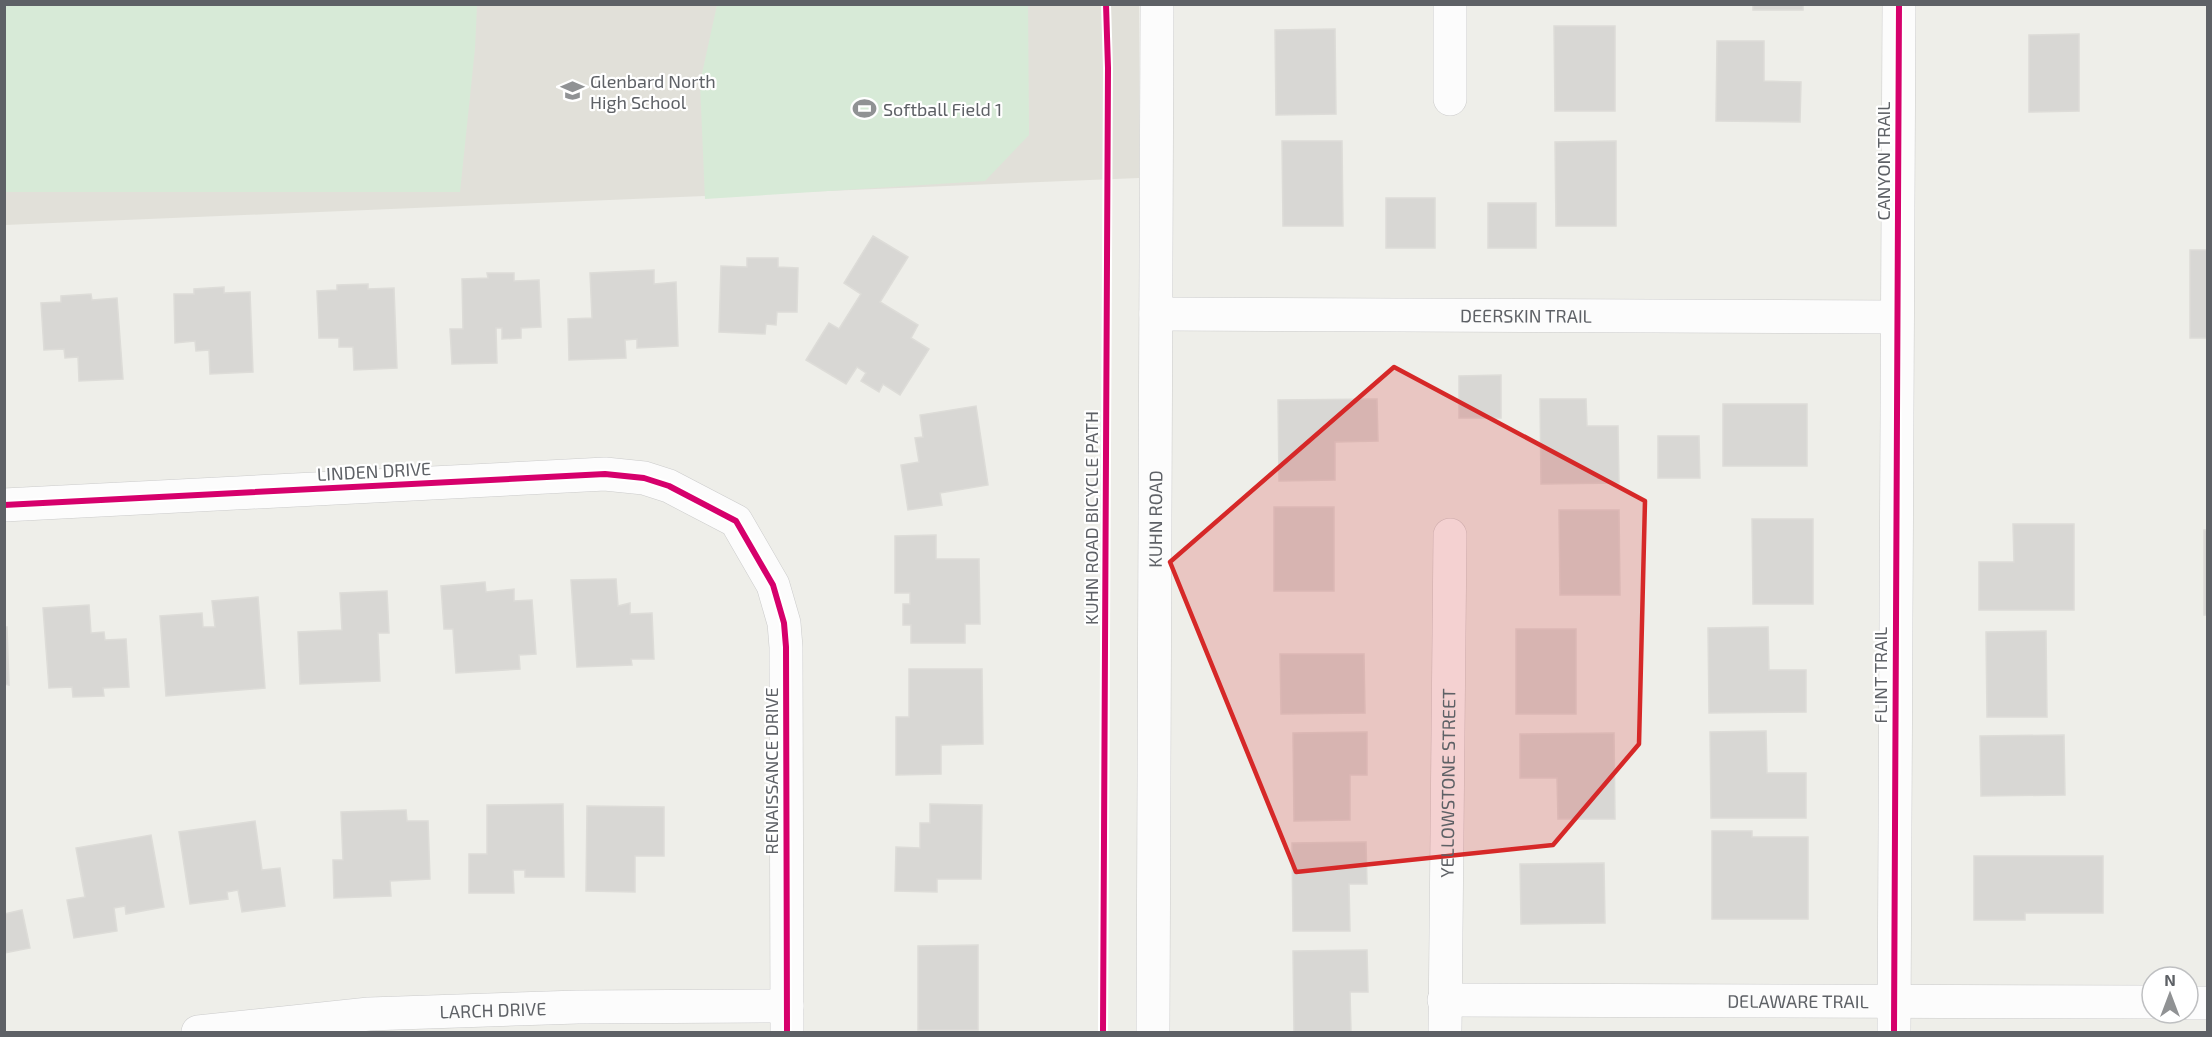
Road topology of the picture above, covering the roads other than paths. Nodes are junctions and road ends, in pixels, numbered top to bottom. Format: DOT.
graph roads {
  1 [pos="1157,4"];
  2 [pos="1450,4"];
  3 [pos="1899,4"];
  4 [pos="1450,99"];
  5 [pos="1156,314"];
  6 [pos="1897,317"];
  7 [pos="4,505"];
  8 [pos="736,521"];
  9 [pos="1450,535"];
  10 [pos="1444,999"];
  11 [pos="2140,1003"];
  12 [pos="1894,1017"];
  13 [pos="787,1019"];
  14 [pos="199,1032"];
  15 [pos="1153,1032"];
  16 [pos="1445,1032"];
  1 -- 5 [label="street, KUHN ROAD"];
  2 -- 4 [label="street"];
  3 -- 6 [label="street, CANYON TRAIL"];
  5 -- 6 [label="street, DEERSKIN TRAIL"];
  5 -- 15 [label="street, KUHN ROAD"];
  6 -- 12 [label="street, FLINT TRAIL"];
  7 -- 8 [label="street, LINDEN DRIVE"];
  8 -- 13 [label="street, RENAISSANCE DRIVE"];
  9 -- 10 [label="street, YELLOWSTONE STREET"];
  10 -- 12 [label="street, DELAWARE TRAIL"];
  10 -- 16 [label="street, YELLOWSTONE STREET"];
  11 -- 12 [label="street, DELAWARE TRAIL"];
  13 -- 14 [label="street, LARCH DRIVE"];
}
